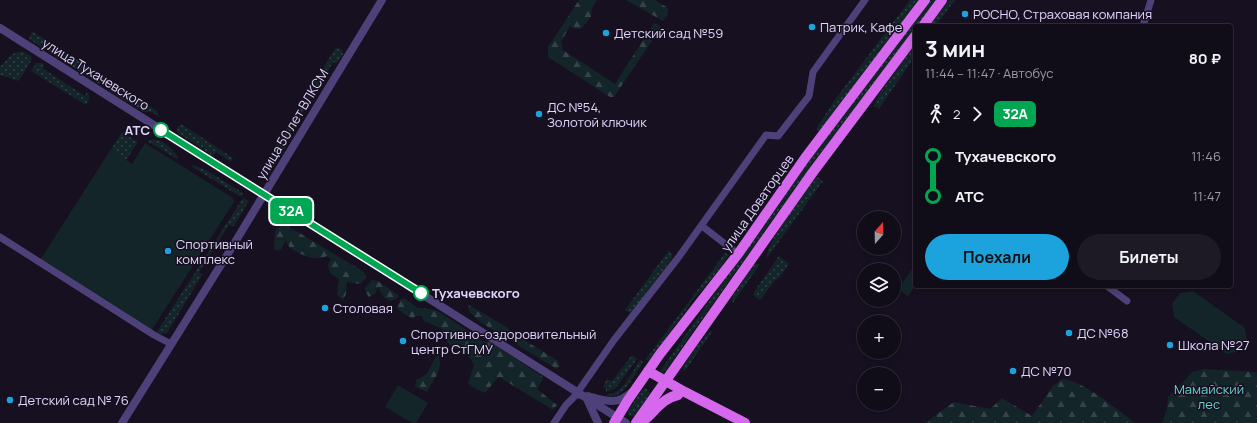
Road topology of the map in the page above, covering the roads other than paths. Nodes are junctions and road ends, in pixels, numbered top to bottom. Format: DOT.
graph roads {
  1 [pos="382,0"];
  2 [pos="865,0"];
  3 [pos="925,0"];
  4 [pos="942,0"];
  5 [pos="1151,0"];
  6 [pos="924,24"];
  7 [pos="1144,24"];
  8 [pos="0,28"];
  9 [pos="913,39"];
  10 [pos="264,194"];
  11 [pos="702,226"];
  12 [pos="0,237"];
  13 [pos="738,254"];
  14 [pos="1110,288"];
  15 [pos="1127,301"];
  16 [pos="171,344"];
  17 [pos="674,368"];
  18 [pos="646,373"];
  19 [pos="661,383"];
  20 [pos="635,390"];
  21 [pos="679,392"];
  22 [pos="582,395"];
  23 [pos="619,421"];
  24 [pos="122,423"];
  25 [pos="554,423"];
  26 [pos="598,423"];
  27 [pos="636,423"];
  28 [pos="640,423"];
  29 [pos="732,423"];
  30 [pos="745,423"];
  1 -- 10 [label="street, улица 50 лет ВЛКСМ"];
  2 -- 11 [label="street"];
  3 -- 13 [label="main road, улица Доваторцев"];
  4 -- 6 [label="main road"];
  5 -- 7 [label="street"];
  8 -- 10 [label="street, улица Тухачевского"];
  9 -- 17 [label="main road"];
  10 -- 16 [label="street, улица 50 лет ВЛКСМ"];
  10 -- 22 [label="street, улица Тухачевского"];
  11 -- 13 [label="street"];
  11 -- 22 [label="street"];
  12 -- 16 [label="street"];
  13 -- 18 [label="main road, улица Доваторцев"];
  14 -- 15 [label="street"];
  16 -- 24 [label="street, улица 50 лет ВЛКСМ"];
  17 -- 19 [label="main road"];
  17 -- 21 [label="main road"];
  18 -- 19 [label="main road"];
  18 -- 20 [label="main road, улица Доваторцев"];
  19 -- 21 [label="main road"];
  19 -- 27 [label="main road"];
  20 -- 22 [label="street"];
  20 -- 23 [label="main road, улица Доваторцев"];
  21 -- 28 [label="main road"];
  21 -- 29 [label="main road"];
  21 -- 30 [label="main road"];
  22 -- 23 [label="street, улица Тухачевского"];
  22 -- 25 [label="street"];
  22 -- 26 [label="street"];
}
